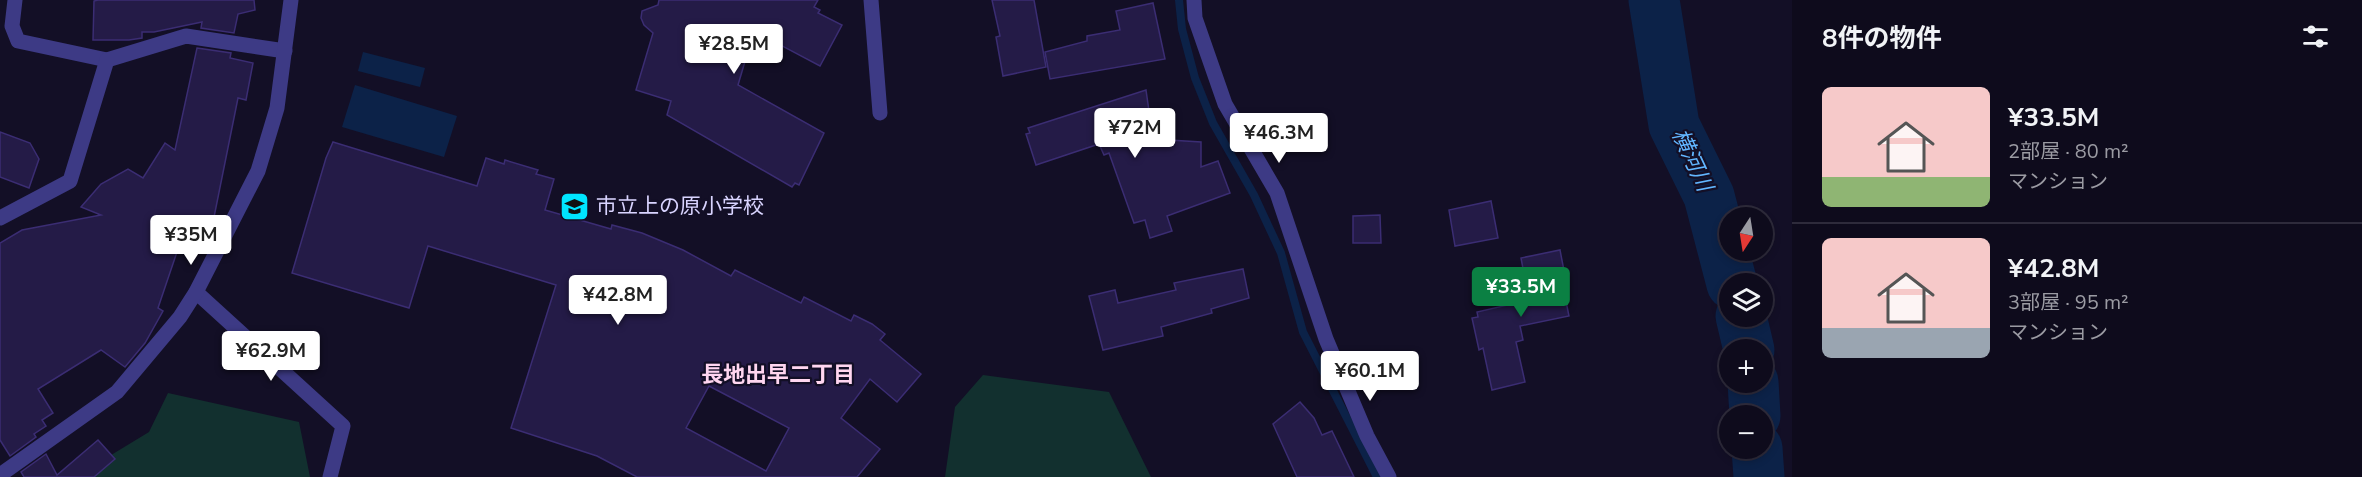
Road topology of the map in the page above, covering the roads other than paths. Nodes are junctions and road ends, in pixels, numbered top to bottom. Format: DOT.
graph roads {
  1 [pos="15,0"];
  2 [pos="291,0"];
  3 [pos="871,0"];
  4 [pos="1194,0"];
  5 [pos="285,51"];
  6 [pos="107,60"];
  7 [pos="880,113"];
  8 [pos="0,218"];
  9 [pos="196,292"];
  10 [pos="0,475"];
  11 [pos="330,477"];
  12 [pos="1389,477"];
  1 -- 6 [label="street"];
  2 -- 5 [label="street"];
  3 -- 7 [label="street"];
  4 -- 12 [label="street"];
  5 -- 6 [label="street"];
  5 -- 9 [label="street"];
  6 -- 8 [label="street"];
  9 -- 10 [label="street"];
  9 -- 11 [label="street"];
}
